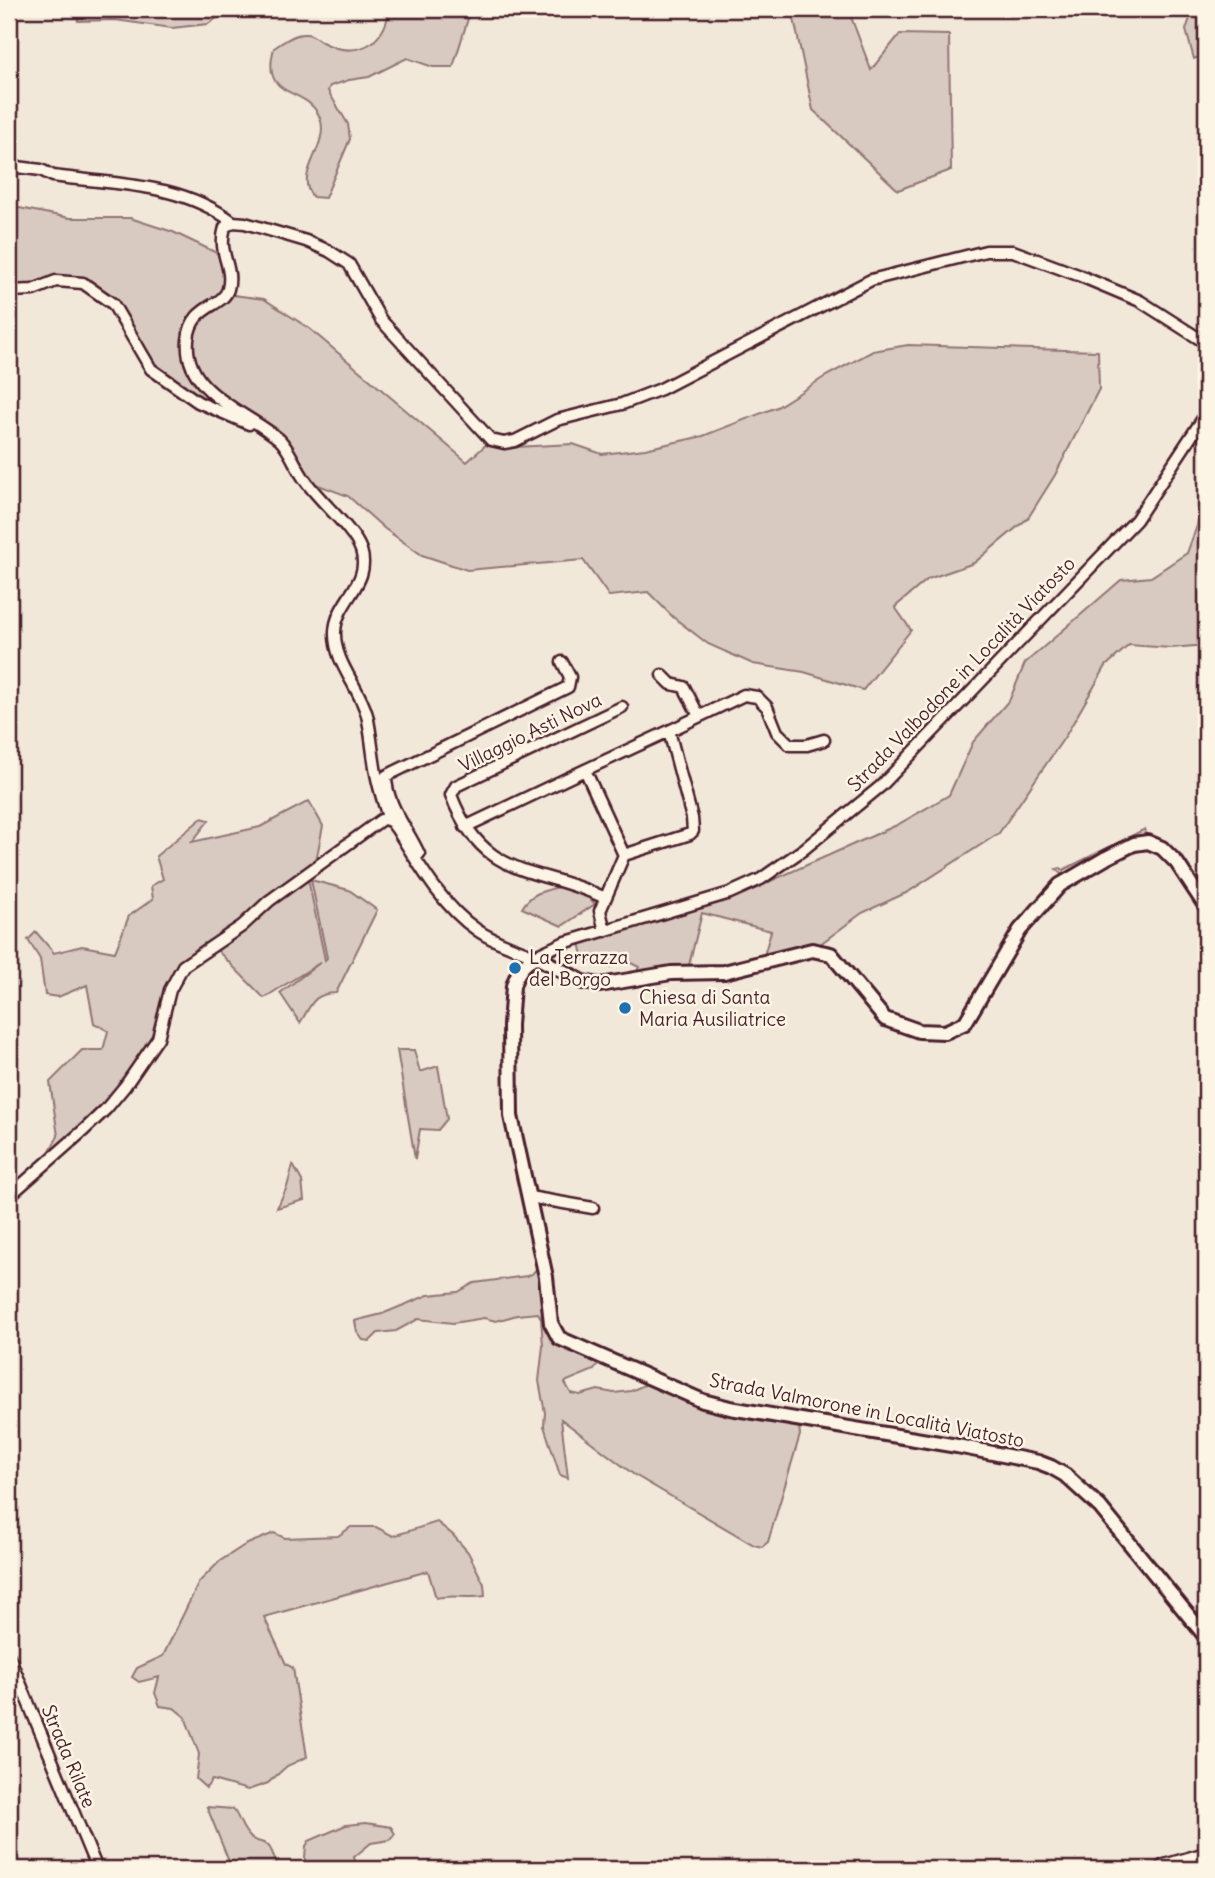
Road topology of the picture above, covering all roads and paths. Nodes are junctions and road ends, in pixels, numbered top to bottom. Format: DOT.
graph roads {
  1 [pos="9,166"];
  2 [pos="233,222"];
  3 [pos="9,291"];
  4 [pos="1206,343"];
  5 [pos="1206,414"];
  6 [pos="256,425"];
  7 [pos="562,662"];
  8 [pos="662,675"];
  9 [pos="622,707"];
  10 [pos="699,716"];
  11 [pos="668,731"];
  12 [pos="824,740"];
  13 [pos="585,770"];
  14 [pos="393,823"];
  15 [pos="465,827"];
  16 [pos="624,855"];
  17 [pos="420,865"];
  18 [pos="605,898"];
  19 [pos="1206,906"];
  20 [pos="605,931"];
  21 [pos="535,956"];
  22 [pos="9,1196"];
  23 [pos="529,1197"];
  24 [pos="593,1208"];
  25 [pos="1206,1637"];
  26 [pos="9,1656"];
  27 [pos="1206,1857"];
  28 [pos="97,1869"];
  29 [pos="1165,1869"];
  1 -- 2 [label="street"];
  2 -- 4 [label="street"];
  2 -- 6 [label="street"];
  3 -- 6 [label="street"];
  5 -- 20 [label="street, Strada Valbodone in Località Viatosto"];
  6 -- 14 [label="street"];
  7 -- 17 [label="street"];
  8 -- 10 [label="street"];
  9 -- 15 [label="street, Villaggio Asti Nova"];
  10 -- 11 [label="street"];
  10 -- 12 [label="street"];
  11 -- 13 [label="street"];
  11 -- 16 [label="street"];
  13 -- 15 [label="street"];
  13 -- 16 [label="street"];
  14 -- 17 [label="street"];
  14 -- 22 [label="street"];
  15 -- 18 [label="street, Villaggio Asti Nova"];
  16 -- 18 [label="street"];
  17 -- 21 [label="street"];
  18 -- 20 [label="street"];
  19 -- 21 [label="street"];
  20 -- 21 [label="street, Strada Valbodone in Località Viatosto"];
  21 -- 23 [label="street, Strada Valmorone in Località Viatosto"];
  23 -- 24 [label="street"];
  23 -- 25 [label="street, Strada Valmorone in Località Viatosto"];
  26 -- 28 [label="street, Strada Rilate"];
  27 -- 29 [label="highway"];
}
